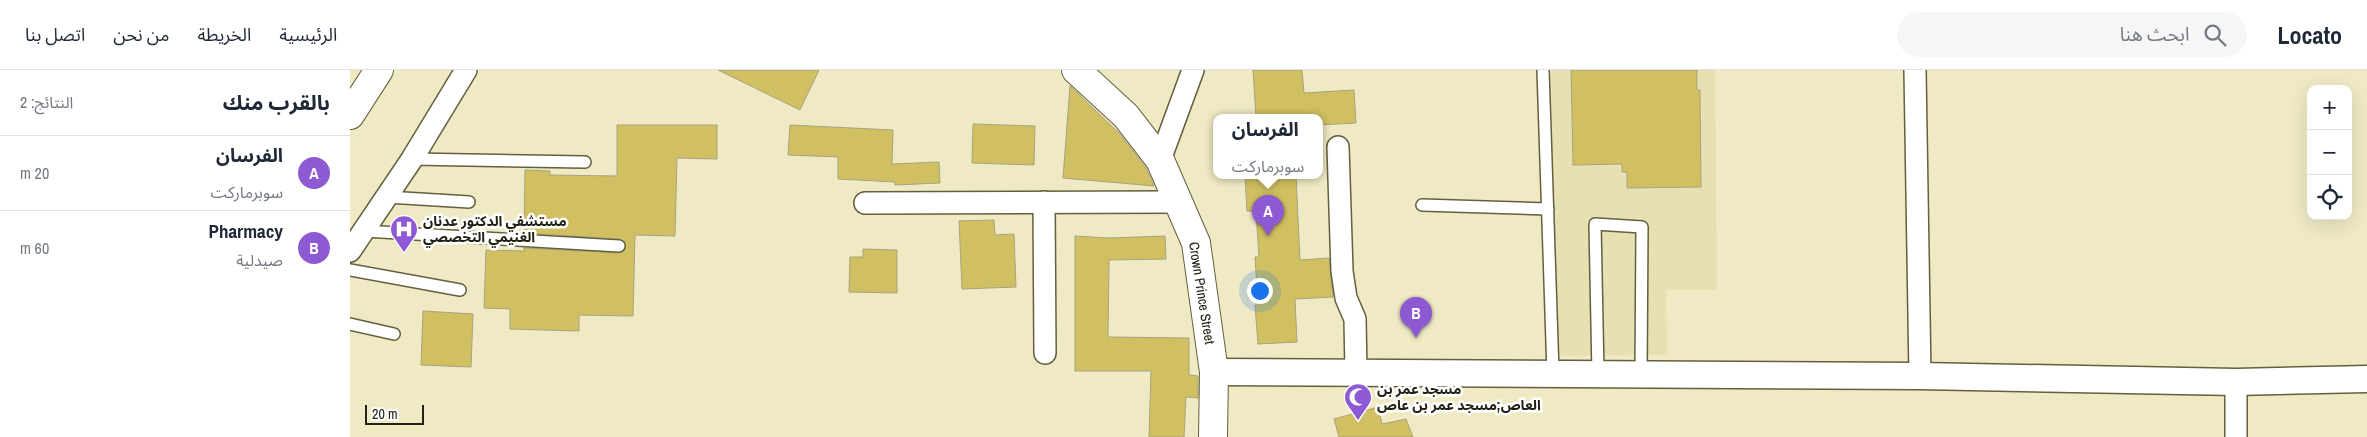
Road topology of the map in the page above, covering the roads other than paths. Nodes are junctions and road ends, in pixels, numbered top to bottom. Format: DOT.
graph roads {
  1 [pos="379,70"];
  2 [pos="466,70"];
  3 [pos="1076,70"];
  4 [pos="1193,70"];
  5 [pos="1543,70"];
  6 [pos="1915,70"];
  7 [pos="350,115"];
  8 [pos="1338,146"];
  9 [pos="412,159"];
  10 [pos="1160,160"];
  11 [pos="586,162"];
  12 [pos="387,197"];
  13 [pos="469,202"];
  14 [pos="1044,202"];
  15 [pos="1178,202"];
  16 [pos="865,203"];
  17 [pos="1422,205"];
  18 [pos="1548,209"];
  19 [pos="364,231"];
  20 [pos="619,246"];
  21 [pos="350,251"];
  22 [pos="350,270"];
  23 [pos="460,290"];
  24 [pos="350,324"];
  25 [pos="394,334"];
  26 [pos="1045,353"];
  27 [pos="1214,372"];
  28 [pos="1356,372"];
  29 [pos="1553,373"];
  30 [pos="1598,374"];
  31 [pos="1641,374"];
  32 [pos="1920,376"];
  33 [pos="2367,379"];
  34 [pos="2236,382"];
  35 [pos="1213,437"];
  36 [pos="2236,437"];
  1 -- 7 [label="main road"];
  2 -- 9 [label="street"];
  3 -- 10 [label="main road, Crown Prince Street"];
  4 -- 10 [label="street"];
  5 -- 18 [label="lane"];
  6 -- 32 [label="street"];
  8 -- 28 [label="street"];
  9 -- 11 [label="lane"];
  9 -- 12 [label="street"];
  10 -- 15 [label="main road, Crown Prince Street"];
  12 -- 13 [label="lane"];
  12 -- 19 [label="street"];
  14 -- 15 [label="street"];
  14 -- 16 [label="street"];
  14 -- 26 [label="street"];
  15 -- 27 [label="main road, Crown Prince Street"];
  17 -- 18 [label="lane"];
  18 -- 29 [label="lane"];
  19 -- 20 [label="lane"];
  19 -- 21 [label="street"];
  22 -- 23 [label="lane"];
  24 -- 25 [label="lane"];
  27 -- 28 [label="street"];
  27 -- 35 [label="main road, Crown Prince Street"];
  28 -- 29 [label="street"];
  29 -- 30 [label="street"];
  30 -- 31 [label="street"];
  30 -- 31 [label="lane"];
  31 -- 32 [label="street"];
  32 -- 34 [label="street"];
  33 -- 34 [label="street"];
  34 -- 36 [label="street"];
}
